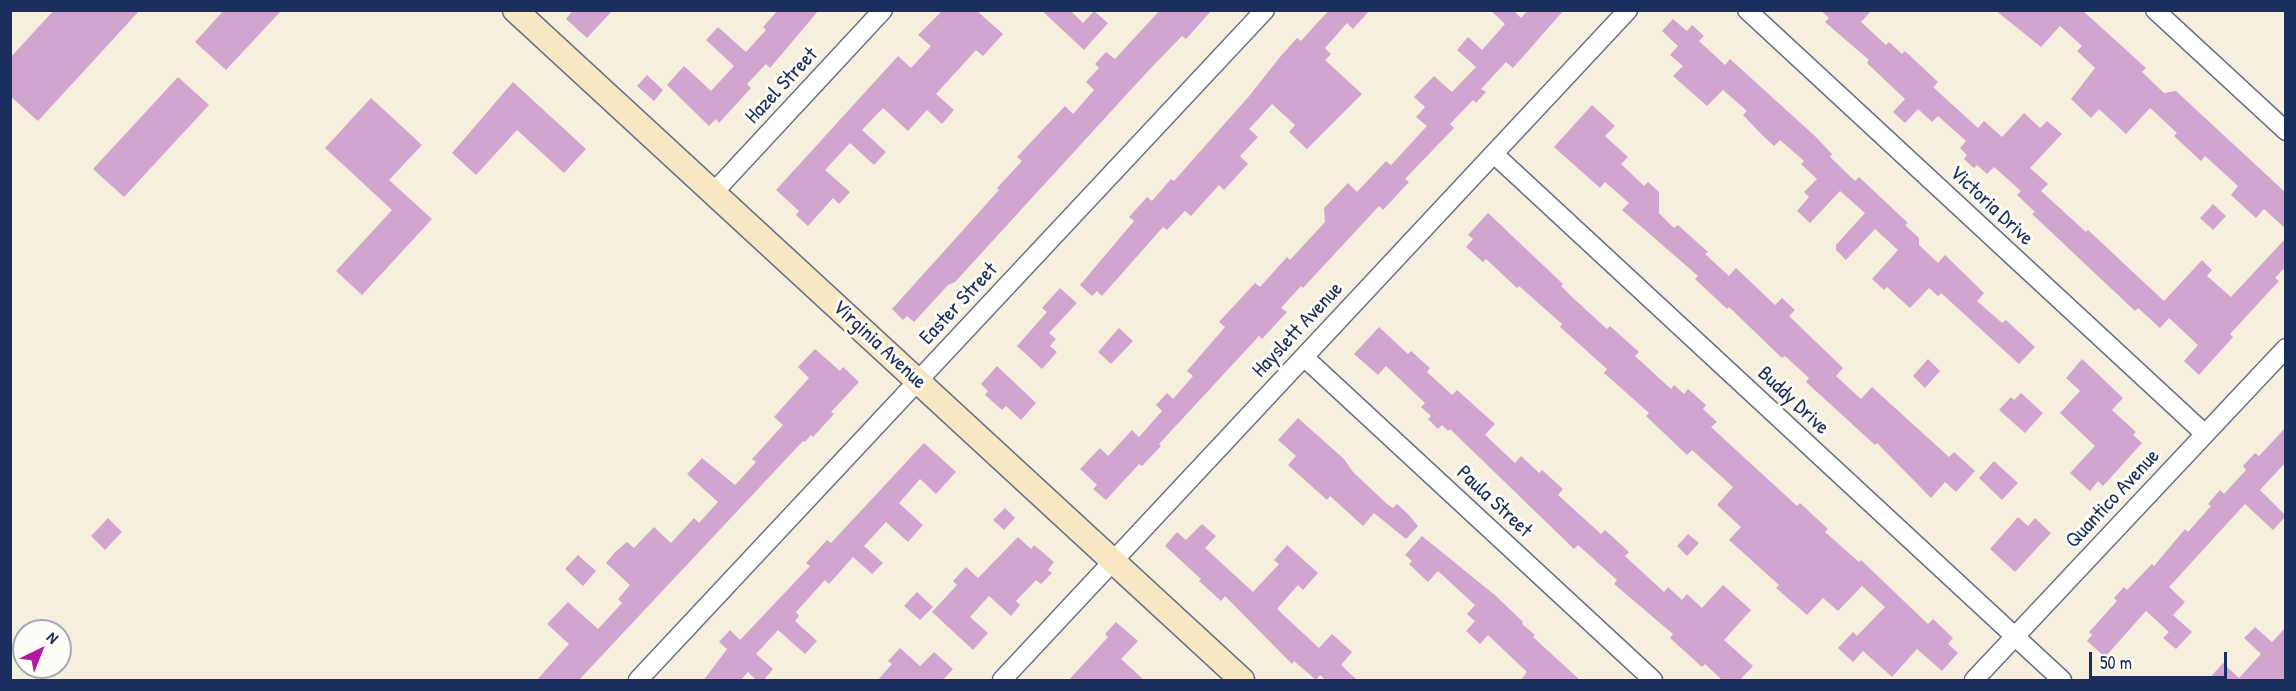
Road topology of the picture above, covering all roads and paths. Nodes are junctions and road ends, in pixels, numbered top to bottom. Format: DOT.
graph roads {
  1 [pos="515,10"];
  2 [pos="883,10"];
  3 [pos="1264,10"];
  4 [pos="1628,10"];
  5 [pos="1747,10"];
  6 [pos="2155,10"];
  7 [pos="2286,131"];
  8 [pos="1494,154"];
  9 [pos="713,193"];
  10 [pos="2286,348"];
  11 [pos="1304,357"];
  12 [pos="918,382"];
  13 [pos="2205,434"];
  14 [pos="1113,561"];
  15 [pos="2014,637"];
  16 [pos="638,681"];
  17 [pos="1002,681"];
  18 [pos="1242,681"];
  19 [pos="1653,681"];
  20 [pos="1974,681"];
  21 [pos="2062,681"];
  1 -- 9 [label="street, Virginia Avenue"];
  2 -- 9 [label="street, Hazel Street"];
  3 -- 12 [label="street, Easter Street"];
  4 -- 8 [label="street, Hayslett Avenue"];
  5 -- 13 [label="street, Victoria Drive"];
  6 -- 7 [label="street"];
  8 -- 11 [label="street, Hayslett Avenue"];
  8 -- 15 [label="street, Buddy Drive"];
  9 -- 12 [label="street, Virginia Avenue"];
  10 -- 13 [label="street, Quantico Avenue"];
  11 -- 14 [label="street, Hayslett Avenue"];
  11 -- 19 [label="street, Paula Street"];
  12 -- 14 [label="street, Virginia Avenue"];
  12 -- 16 [label="street, Easter Street"];
  13 -- 15 [label="street, Quantico Avenue"];
  14 -- 17 [label="street, Hayslett Avenue"];
  14 -- 18 [label="street, Virginia Avenue"];
  15 -- 20 [label="street, Quantico Avenue"];
  15 -- 21 [label="street, Buddy Drive"];
}
